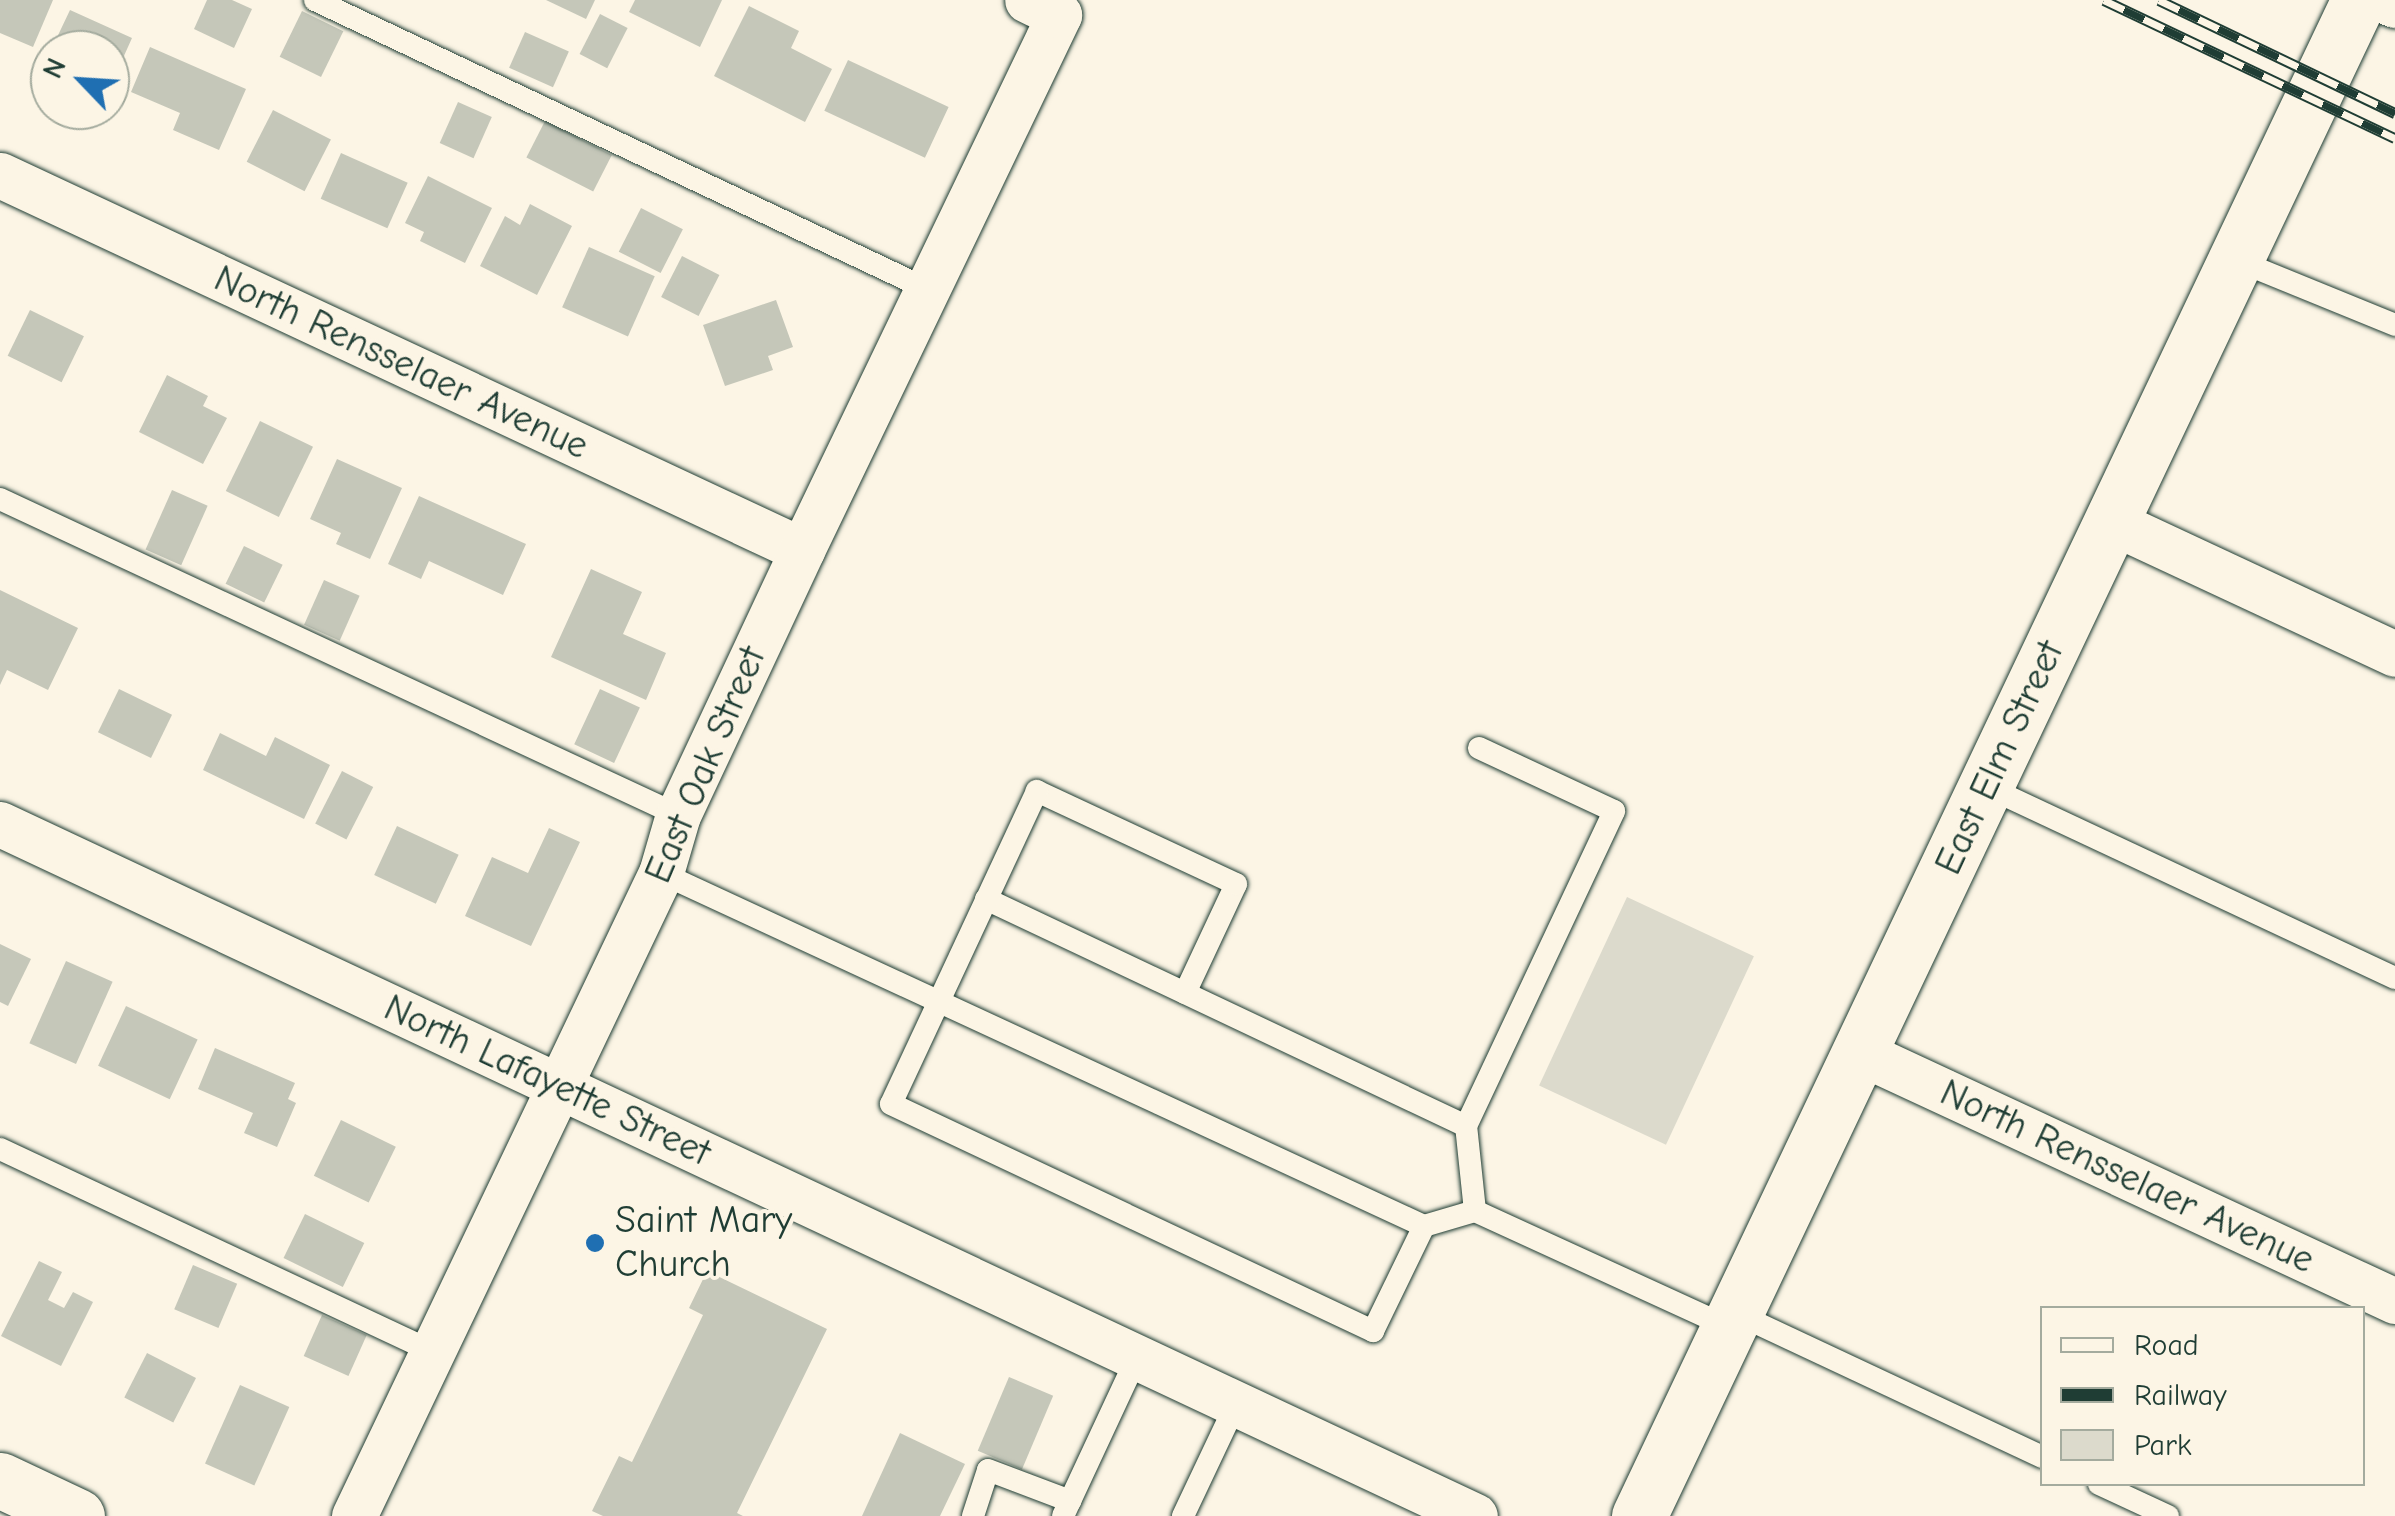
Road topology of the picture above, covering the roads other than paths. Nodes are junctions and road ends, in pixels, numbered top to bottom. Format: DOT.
graph roads {
  1 [pos="315,0"];
  2 [pos="2359,0"];
  3 [pos="2383,0"];
  4 [pos="2395,6"];
  5 [pos="1043,8"];
  6 [pos="0,175"];
  7 [pos="2236,260"];
  8 [pos="928,289"];
  9 [pos="2395,325"];
  10 [pos="0,500"];
  11 [pos="2112,522"];
  12 [pos="802,550"];
  13 [pos="2395,654"];
  14 [pos="1479,748"];
  15 [pos="1987,787"];
  16 [pos="678,816"];
  17 [pos="0,824"];
  18 [pos="661,872"];
  19 [pos="986,900"];
  20 [pos="2395,978"];
  21 [pos="1185,994"];
  22 [pos="938,1001"];
  23 [pos="1860,1052"];
  24 [pos="558,1086"];
  25 [pos="1466,1126"];
  26 [pos="0,1149"];
  27 [pos="1475,1211"];
  28 [pos="1424,1226"];
  29 [pos="2395,1302"];
  30 [pos="1732,1320"];
  31 [pos="432,1351"];
  32 [pos="1137,1357"];
  33 [pos="1236,1404"];
  34 [pos="2040,1456"];
  35 [pos="0,1480"];
  36 [pos="2103,1486"];
  37 [pos="1067,1508"];
  38 [pos="77,1516"];
  39 [pos="354,1516"];
  40 [pos="973,1516"];
  41 [pos="1183,1516"];
  42 [pos="1474,1516"];
  43 [pos="1639,1516"];
  44 [pos="2168,1516"];
  1 -- 8 [label="lane"];
  2 -- 7 [label="street, East Elm Street"];
  3 -- 4 [label="street"];
  5 -- 8 [label="street, East Oak Street"];
  6 -- 12 [label="street, North Rensselaer Avenue"];
  7 -- 9 [label="lane"];
  7 -- 11 [label="street, East Elm Street"];
  8 -- 12 [label="street, East Oak Street"];
  10 -- 16 [label="lane"];
  11 -- 13 [label="street"];
  11 -- 15 [label="street, East Elm Street"];
  12 -- 16 [label="street, East Oak Street"];
  14 -- 25 [label="lane"];
  15 -- 20 [label="lane"];
  15 -- 23 [label="street, East Elm Street"];
  16 -- 18 [label="street, East Oak Street"];
  17 -- 24 [label="street, North Lafayette Street"];
  18 -- 22 [label="lane"];
  18 -- 24 [label="street, East Oak Street"];
  19 -- 21 [label="lane"];
  19 -- 21 [label="lane"];
  19 -- 22 [label="lane"];
  21 -- 25 [label="lane"];
  22 -- 28 [label="lane"];
  22 -- 28 [label="lane"];
  23 -- 29 [label="street, North Rensselaer Avenue"];
  23 -- 30 [label="street, East Elm Street"];
  24 -- 31 [label="street, East Oak Street"];
  24 -- 32 [label="street, North Lafayette Street"];
  25 -- 27 [label="lane"];
  26 -- 31 [label="lane"];
  27 -- 28 [label="lane"];
  27 -- 30 [label="lane"];
  30 -- 34 [label="lane"];
  30 -- 43 [label="street, East Elm Street"];
  31 -- 39 [label="street, East Oak Street"];
  32 -- 33 [label="street, North Lafayette Street"];
  32 -- 37 [label="lane"];
  33 -- 41 [label="lane"];
  33 -- 42 [label="street, North Lafayette Street"];
  35 -- 38 [label="street"];
  36 -- 44 [label="lane"];
  37 -- 40 [label="lane"];
}
